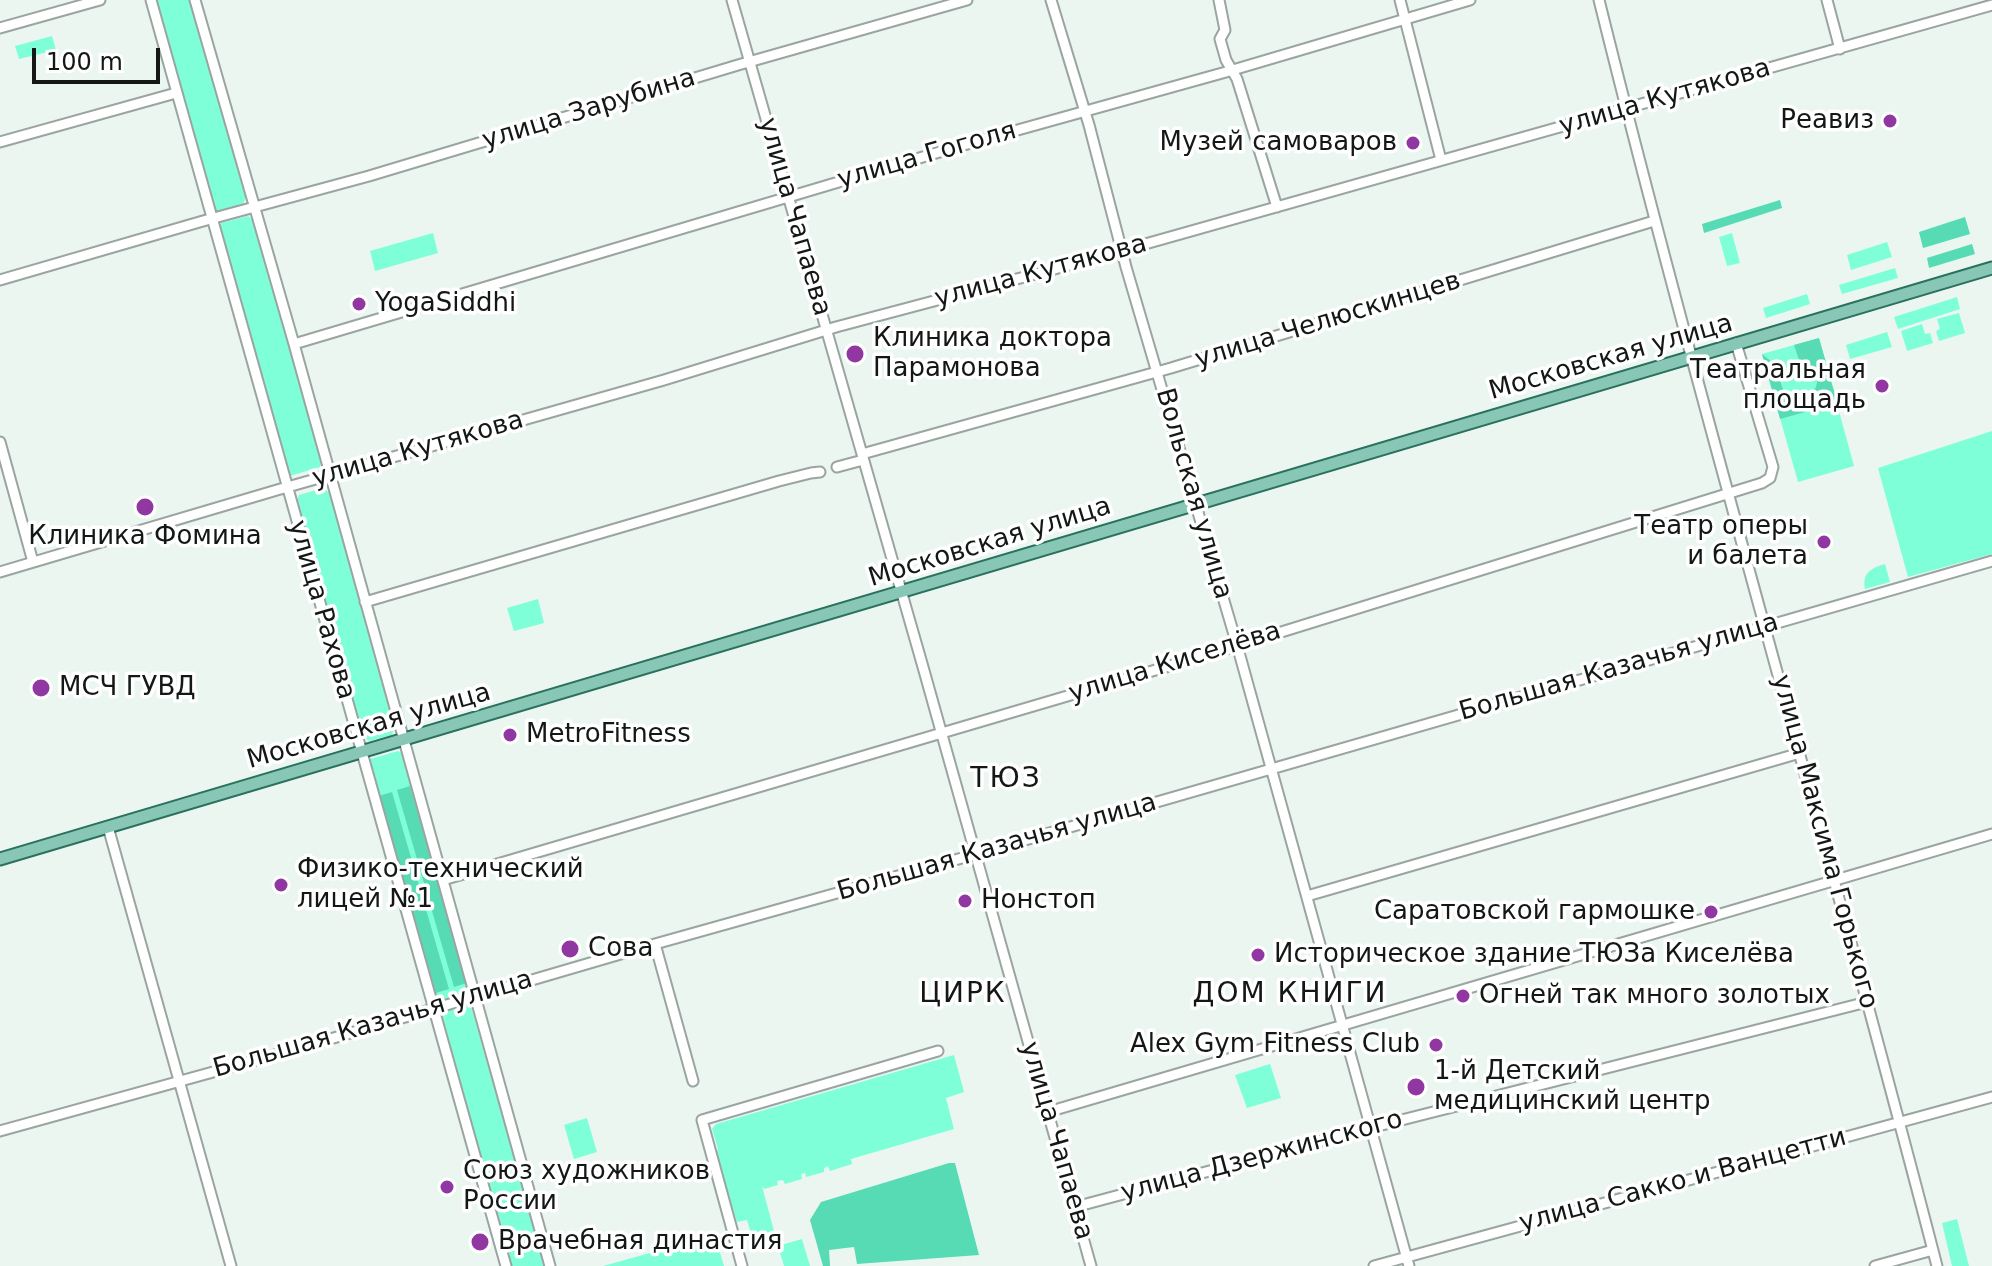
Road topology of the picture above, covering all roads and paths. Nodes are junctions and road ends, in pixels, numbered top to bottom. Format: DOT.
graph roads {
  1 [pos="100,0"];
  2 [pos="151,0"];
  3 [pos="195,0"];
  4 [pos="732,0"];
  5 [pos="967,0"];
  6 [pos="1051,0"];
  7 [pos="1219,0"];
  8 [pos="1400,0"];
  9 [pos="1470,0"];
  10 [pos="1599,0"];
  11 [pos="1827,0"];
  12 [pos="1992,5"];
  13 [pos="1405,19"];
  14 [pos="0,28"];
  15 [pos="1840,49"];
  16 [pos="750,62"];
  17 [pos="1234,70"];
  18 [pos="176,93"];
  19 [pos="1626,109"];
  20 [pos="1084,112"];
  21 [pos="0,142"];
  22 [pos="1441,160"];
  23 [pos="789,197"];
  24 [pos="1277,207"];
  25 [pos="255,208"];
  26 [pos="211,219"];
  27 [pos="1654,221"];
  28 [pos="1121,250"];
  29 [pos="1992,268"];
  30 [pos="0,280"];
  31 [pos="827,330"];
  32 [pos="1736,343"];
  33 [pos="294,344"];
  34 [pos="1692,357"];
  35 [pos="1157,371"];
  36 [pos="0,442"];
  37 [pos="863,457"];
  38 [pos="837,467"];
  39 [pos="820,472"];
  40 [pos="330,476"];
  41 [pos="286,487"];
  42 [pos="1729,494"];
  43 [pos="1196,504"];
  44 [pos="1992,561"];
  45 [pos="33,562"];
  46 [pos="0,572"];
  47 [pos="902,593"];
  48 [pos="365,602"];
  49 [pos="1766,627"];
  50 [pos="1237,645"];
  51 [pos="941,733"];
  52 [pos="403,739"];
  53 [pos="361,752"];
  54 [pos="1800,753"];
  55 [pos="1270,768"];
  56 [pos="108,827"];
  57 [pos="1992,834"];
  58 [pos="975,855"];
  59 [pos="0,859"];
  60 [pos="443,880"];
  61 [pos="1834,880"];
  62 [pos="1307,896"];
  63 [pos="655,944"];
  64 [pos="474,997"];
  65 [pos="1867,1002"];
  66 [pos="435,1008"];
  67 [pos="1342,1025"];
  68 [pos="938,1051"];
  69 [pos="179,1081"];
  70 [pos="693,1081"];
  71 [pos="1992,1097"];
  72 [pos="1058,1109"];
  73 [pos="1899,1123"];
  74 [pos="1370,1128"];
  75 [pos="0,1131"];
  76 [pos="1075,1207"];
  77 [pos="1933,1250"];
  78 [pos="1408,1262"];
  79 [pos="231,1266"];
  80 [pos="506,1266"];
  81 [pos="550,1266"];
  82 [pos="742,1266"];
  83 [pos="1091,1266"];
  84 [pos="1374,1266"];
  85 [pos="1875,1266"];
  86 [pos="1937,1266"];
  1 -- 14 [label="street"];
  2 -- 18 [label="street, улица Рахова"];
  3 -- 25 [label="street, улица Рахова"];
  4 -- 16 [label="street, улица Чапаева"];
  5 -- 16 [label="street, улица Зарубина"];
  6 -- 20 [label="street, Вольская улица"];
  7 -- 17 [label="street"];
  8 -- 13 [label="street"];
  9 -- 13 [label="street, улица Гоголя"];
  10 -- 19 [label="street, улица Максима Горького"];
  11 -- 15 [label="street"];
  12 -- 15 [label="street, улица Кутякова"];
  13 -- 17 [label="street, улица Гоголя"];
  13 -- 22 [label="street"];
  15 -- 19 [label="street, улица Кутякова"];
  16 -- 23 [label="street, улица Чапаева"];
  16 -- 25 [label="street, улица Зарубина"];
  17 -- 20 [label="street, улица Гоголя"];
  17 -- 24 [label="street"];
  18 -- 21 [label="street"];
  18 -- 26 [label="street, улица Рахова"];
  19 -- 22 [label="street, улица Кутякова"];
  19 -- 27 [label="street, улица Максима Горького"];
  20 -- 23 [label="street, улица Гоголя"];
  20 -- 28 [label="street, Вольская улица"];
  22 -- 24 [label="street, улица Кутякова"];
  23 -- 31 [label="street, улица Чапаева"];
  23 -- 33 [label="street, улица Гоголя"];
  24 -- 28 [label="street, улица Кутякова"];
  25 -- 26 [label="street, улица Зарубина"];
  25 -- 33 [label="street, улица Рахова"];
  26 -- 30 [label="street, улица Зарубина"];
  26 -- 41 [label="street, улица Рахова"];
  27 -- 34 [label="street, улица Максима Горького"];
  27 -- 35 [label="street, улица Челюскинцев"];
  28 -- 31 [label="street, улица Кутякова"];
  28 -- 35 [label="street, Вольская улица"];
  29 -- 32 [label="main road, Московская улица"];
  31 -- 37 [label="street, улица Чапаева"];
  31 -- 40 [label="street, улица Кутякова"];
  32 -- 34 [label="main road, Московская улица"];
  32 -- 42 [label="street, улица Киселёва"];
  33 -- 40 [label="street, улица Рахова"];
  34 -- 42 [label="street, улица Максима Горького"];
  34 -- 43 [label="main road, Московская улица"];
  35 -- 37 [label="street, улица Челюскинцев"];
  35 -- 43 [label="street, Вольская улица"];
  36 -- 45 [label="street"];
  37 -- 38 [label="street, улица Челюскинцев"];
  37 -- 47 [label="street, улица Чапаева"];
  39 -- 48 [label="street"];
  40 -- 41 [label="street, улица Кутякова"];
  40 -- 48 [label="street, улица Рахова"];
  41 -- 45 [label="street, улица Кутякова"];
  41 -- 53 [label="street, улица Рахова"];
  42 -- 49 [label="street, улица Максима Горького"];
  42 -- 50 [label="street, улица Киселёва"];
  43 -- 47 [label="main road, Московская улица"];
  43 -- 50 [label="street, Вольская улица"];
  44 -- 49 [label="street, Большая Казачья улица"];
  45 -- 46 [label="street, улица Кутякова"];
  47 -- 51 [label="street, улица Чапаева"];
  47 -- 52 [label="main road, Московская улица"];
  48 -- 52 [label="street, улица Рахова"];
  49 -- 54 [label="street, улица Максима Горького"];
  49 -- 55 [label="street, Большая Казачья улица"];
  50 -- 51 [label="street, улица Киселёва"];
  50 -- 55 [label="street, Вольская улица"];
  51 -- 58 [label="street, улица Чапаева"];
  51 -- 60 [label="street, улица Киселёва"];
  52 -- 53 [label="main road, Московская улица"];
  52 -- 60 [label="street, улица Рахова"];
  53 -- 56 [label="main road, Московская улица"];
  53 -- 66 [label="street, улица Рахова"];
  54 -- 61 [label="street, улица Максима Горького"];
  54 -- 62 [label="street"];
  55 -- 58 [label="street, Большая Казачья улица"];
  55 -- 62 [label="street, Вольская улица"];
  56 -- 59 [label="main road, Московская улица"];
  56 -- 69 [label="street"];
  57 -- 61 [label="street"];
  58 -- 63 [label="street, Большая Казачья улица"];
  58 -- 76 [label="street, улица Чапаева"];
  60 -- 64 [label="street, улица Рахова"];
  61 -- 65 [label="street, улица Максима Горького"];
  61 -- 67 [label="street"];
  62 -- 67 [label="street, Вольская улица"];
  63 -- 64 [label="street, Большая Казачья улица"];
  63 -- 70 [label="street"];
  64 -- 66 [label="street, Большая Казачья улица"];
  64 -- 81 [label="street"];
  65 -- 73 [label="street, улица Максима Горького"];
  65 -- 74 [label="street, улица Дзержинского"];
  66 -- 69 [label="street, Большая Казачья улица"];
  66 -- 80 [label="street, улица Рахова"];
  67 -- 72 [label="street"];
  67 -- 74 [label="street, Вольская улица"];
  68 -- 82 [label="street"];
  69 -- 75 [label="street, Большая Казачья улица"];
  69 -- 79 [label="street"];
  71 -- 73 [label="street, улица Сакко и Ванцетти"];
  73 -- 77 [label="street, улица Максима Горького"];
  73 -- 78 [label="street, улица Сакко и Ванцетти"];
  74 -- 76 [label="street, улица Дзержинского"];
  74 -- 78 [label="street, Вольская улица"];
  76 -- 83 [label="street, улица Чапаева"];
  77 -- 85 [label="street"];
  77 -- 86 [label="street, улица Максима Горького"];
  78 -- 84 [label="street, улица Сакко и Ванцетти"];
}
